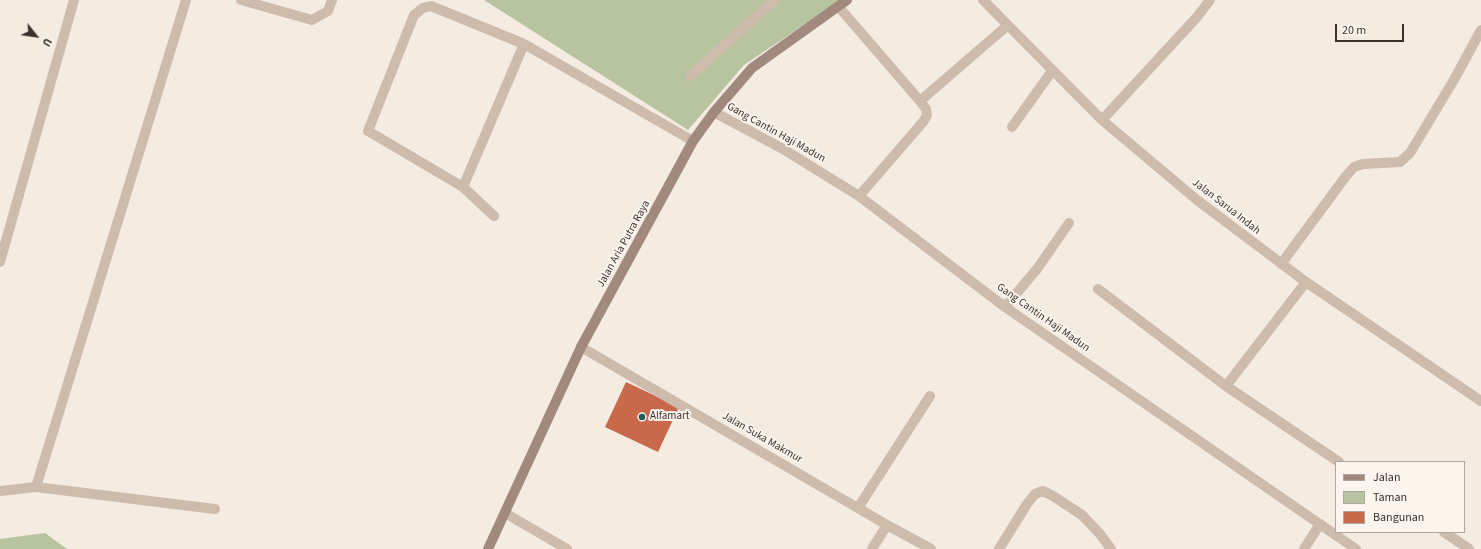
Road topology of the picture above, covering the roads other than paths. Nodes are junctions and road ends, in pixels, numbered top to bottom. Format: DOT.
graph roads {
  1 [pos="74,0"];
  2 [pos="186,0"];
  3 [pos="241,0"];
  4 [pos="332,0"];
  5 [pos="775,0"];
  6 [pos="847,0"];
  7 [pos="983,0"];
  8 [pos="1210,0"];
  9 [pos="838,6"];
  10 [pos="1008,25"];
  11 [pos="1481,30"];
  12 [pos="524,44"];
  13 [pos="1052,70"];
  14 [pos="690,76"];
  15 [pos="920,101"];
  16 [pos="714,112"];
  17 [pos="1102,120"];
  18 [pos="1012,127"];
  19 [pos="693,141"];
  20 [pos="463,187"];
  21 [pos="859,196"];
  22 [pos="494,216"];
  23 [pos="1069,223"];
  24 [pos="0,262"];
  25 [pos="1281,264"];
  26 [pos="1306,282"];
  27 [pos="1098,289"];
  28 [pos="1005,307"];
  29 [pos="581,347"];
  30 [pos="1226,386"];
  31 [pos="930,396"];
  32 [pos="1481,401"];
  33 [pos="1338,461"];
  34 [pos="36,487"];
  35 [pos="0,491"];
  36 [pos="858,508"];
  37 [pos="215,509"];
  38 [pos="505,513"];
  39 [pos="1320,524"];
  40 [pos="887,525"];
  41 [pos="1445,533"];
  42 [pos="488,549"];
  43 [pos="567,549"];
  44 [pos="872,549"];
  45 [pos="931,549"];
  46 [pos="999,549"];
  47 [pos="1111,549"];
  48 [pos="1304,549"];
  49 [pos="1356,549"];
  50 [pos="1469,549"];
  1 -- 24 [label="street"];
  2 -- 34 [label="street"];
  3 -- 4 [label="street"];
  5 -- 14 [label="street"];
  6 -- 9 [label="main road, Jalan Aria Putra Raya"];
  7 -- 10 [label="street, Jalan Sarua Indah"];
  8 -- 17 [label="street"];
  9 -- 15 [label="street"];
  9 -- 16 [label="main road, Jalan Aria Putra Raya"];
  10 -- 13 [label="street, Jalan Sarua Indah"];
  10 -- 15 [label="street"];
  11 -- 25 [label="street"];
  12 -- 19 [label="street"];
  12 -- 20 [label="street"];
  12 -- 20 [label="street"];
  13 -- 17 [label="street, Jalan Sarua Indah"];
  13 -- 18 [label="street"];
  15 -- 21 [label="street"];
  16 -- 19 [label="main road, Jalan Aria Putra Raya"];
  16 -- 21 [label="street, Gang Cantin Haji Madun"];
  17 -- 25 [label="street, Jalan Sarua Indah"];
  19 -- 29 [label="main road, Jalan Aria Putra Raya"];
  20 -- 22 [label="street"];
  21 -- 28 [label="street, Gang Cantin Haji Madun"];
  23 -- 28 [label="street"];
  25 -- 26 [label="street, Jalan Sarua Indah"];
  26 -- 30 [label="street"];
  26 -- 32 [label="street, Jalan Sarua Indah"];
  27 -- 30 [label="street"];
  28 -- 39 [label="street, Gang Cantin Haji Madun"];
  29 -- 36 [label="street, Jalan Suka Makmur"];
  29 -- 38 [label="main road, Jalan Aria Putra Raya"];
  30 -- 33 [label="street"];
  31 -- 36 [label="street"];
  34 -- 35 [label="street"];
  34 -- 37 [label="street"];
  36 -- 40 [label="street, Jalan Suka Makmur"];
  38 -- 42 [label="main road, Jalan Aria Putra Raya"];
  38 -- 43 [label="street"];
  39 -- 48 [label="street"];
  39 -- 49 [label="street, Gang Cantin Haji Madun"];
  40 -- 44 [label="street"];
  40 -- 45 [label="street, Jalan Suka Makmur"];
  41 -- 50 [label="street"];
  46 -- 47 [label="street"];
}
